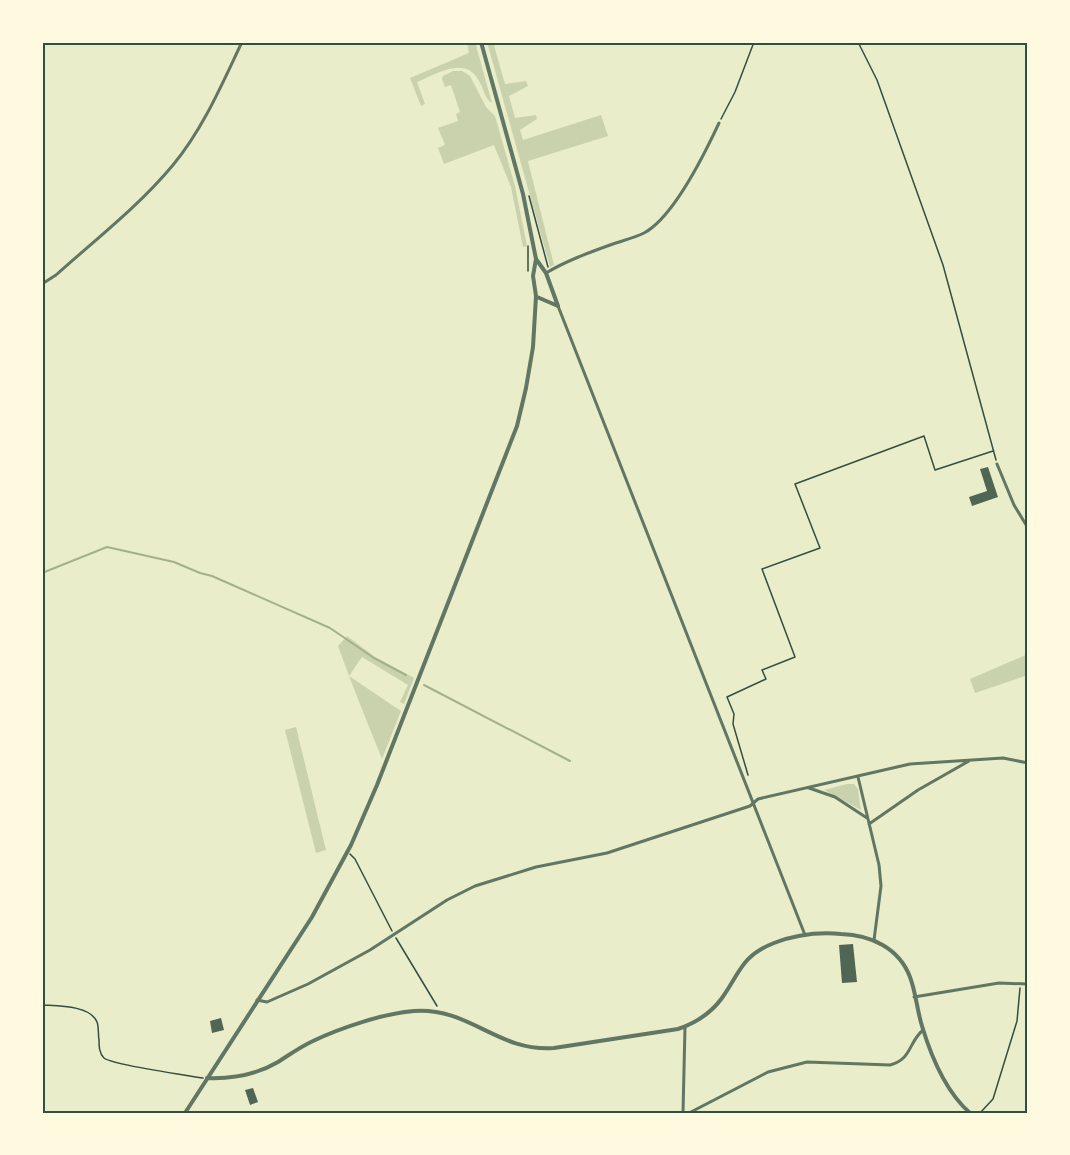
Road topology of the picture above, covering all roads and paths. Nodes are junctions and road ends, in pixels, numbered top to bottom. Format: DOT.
graph roads {
  1 [pos="242,42"];
  2 [pos="481,42"];
  3 [pos="754,42"];
  4 [pos="858,42"];
  5 [pos="719,123"];
  6 [pos="536,259"];
  7 [pos="533,271"];
  8 [pos="545,272"];
  9 [pos="42,284"];
  10 [pos="552,293"];
  11 [pos="536,297"];
  12 [pos="544,300"];
  13 [pos="558,306"];
  14 [pos="535,311"];
  15 [pos="993,451"];
  16 [pos="997,464"];
  17 [pos="1028,528"];
  18 [pos="971,760"];
  19 [pos="1028,763"];
  20 [pos="858,777"];
  21 [pos="746,781"];
  22 [pos="808,788"];
  23 [pos="754,803"];
  24 [pos="868,822"];
  25 [pos="805,935"];
  26 [pos="874,940"];
  27 [pos="1021,984"];
  28 [pos="1028,984"];
  29 [pos="915,997"];
  30 [pos="258,1000"];
  31 [pos="42,1005"];
  32 [pos="685,1027"];
  33 [pos="923,1030"];
  34 [pos="206,1078"];
  35 [pos="185,1113"];
  36 [pos="682,1113"];
  37 [pos="689,1113"];
  38 [pos="970,1113"];
  39 [pos="980,1113"];
  1 -- 9 [label="street"];
  2 -- 6 [label="street"];
  3 -- 5 [label="path"];
  4 -- 15 [label="path"];
  5 -- 8 [label="street"];
  6 -- 7 [label="street"];
  6 -- 8 [label="street"];
  7 -- 8 [label="street"];
  7 -- 11 [label="street"];
  8 -- 10 [label="street"];
  10 -- 12 [label="street"];
  10 -- 13 [label="street"];
  11 -- 12 [label="street"];
  11 -- 14 [label="street"];
  12 -- 13 [label="street"];
  12 -- 14 [label="street"];
  13 -- 21 [label="street"];
  14 -- 30 [label="street"];
  15 -- 16 [label="path"];
  15 -- 21 [label="path"];
  16 -- 17 [label="street"];
  18 -- 19 [label="street"];
  18 -- 20 [label="street"];
  18 -- 24 [label="street"];
  20 -- 22 [label="street"];
  20 -- 24 [label="street"];
  21 -- 23 [label="street"];
  22 -- 23 [label="street"];
  22 -- 24 [label="street"];
  23 -- 25 [label="street"];
  23 -- 30 [label="street"];
  24 -- 26 [label="street"];
  25 -- 26 [label="street"];
  25 -- 32 [label="street"];
  26 -- 29 [label="street"];
  27 -- 28 [label="street"];
  27 -- 29 [label="street"];
  27 -- 39 [label="path"];
  29 -- 33 [label="street"];
  30 -- 34 [label="street"];
  31 -- 34 [label="path"];
  32 -- 34 [label="street"];
  32 -- 36 [label="street"];
  33 -- 37 [label="street"];
  33 -- 38 [label="street"];
  34 -- 35 [label="street"];
}
